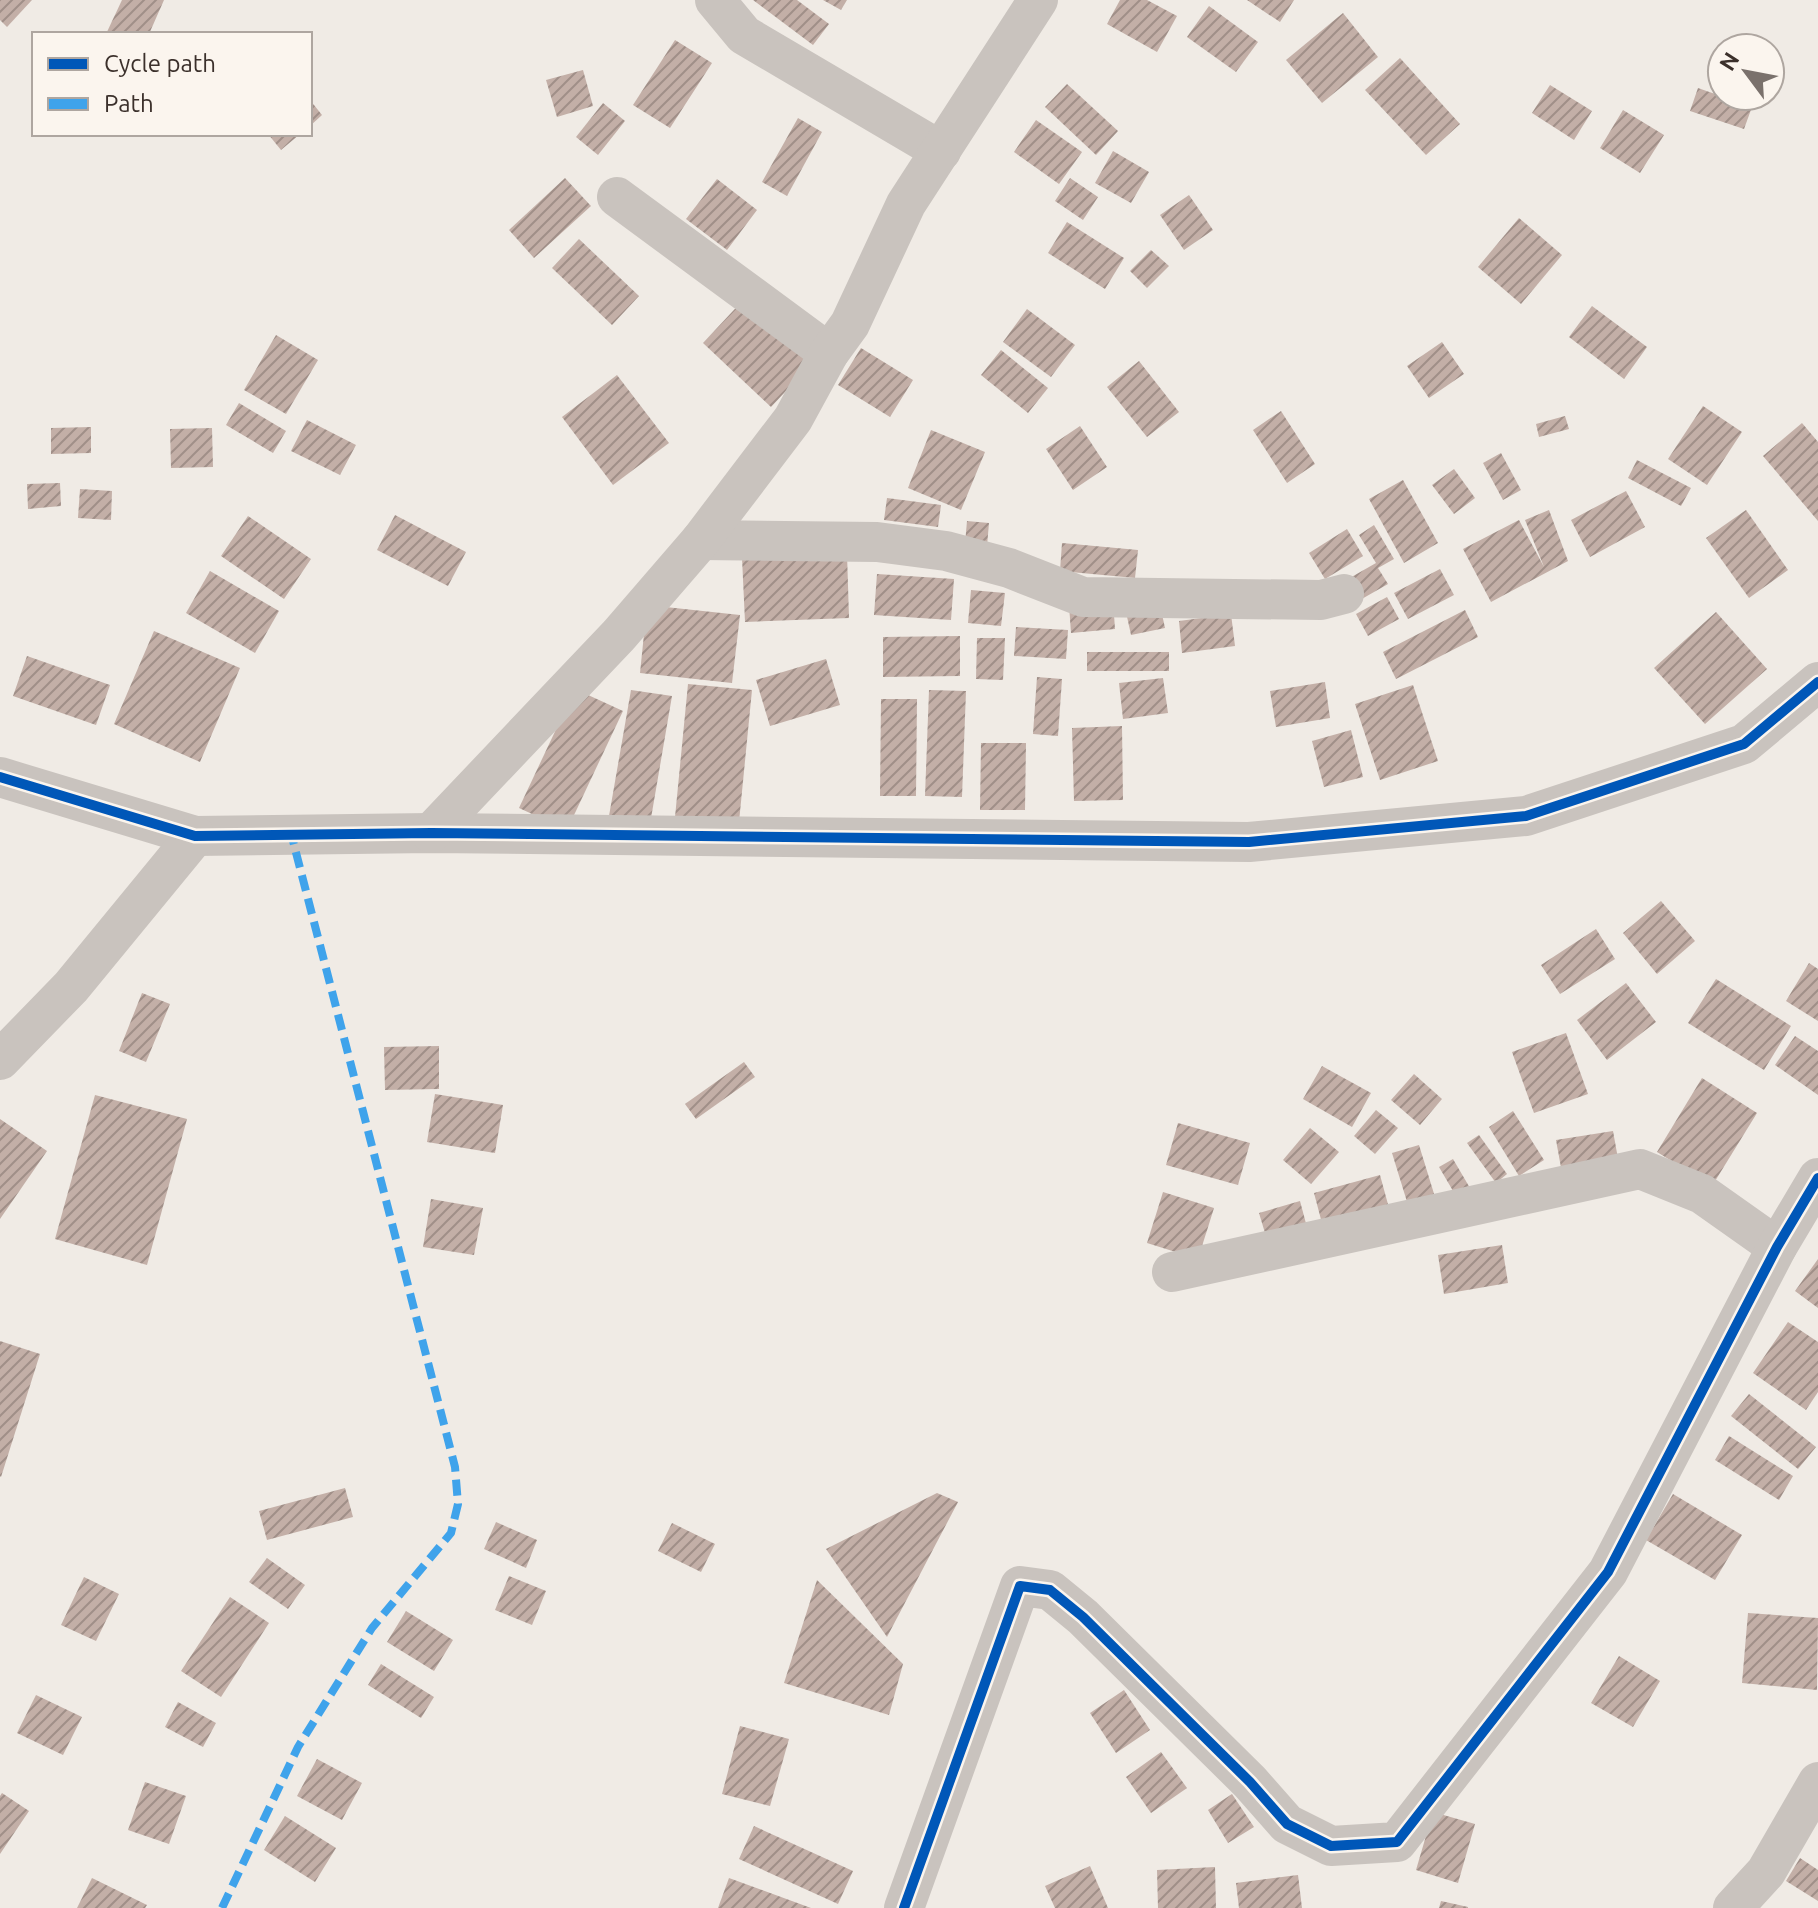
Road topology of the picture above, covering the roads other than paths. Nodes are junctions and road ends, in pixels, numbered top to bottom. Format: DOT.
graph roads {
  1 [pos="715,0"];
  2 [pos="1038,0"];
  3 [pos="941,151"];
  4 [pos="617,197"];
  5 [pos="829,353"];
  6 [pos="701,540"];
  7 [pos="1344,594"];
  8 [pos="1818,682"];
  9 [pos="0,777"];
  10 [pos="431,833"];
  11 [pos="195,836"];
  12 [pos="0,1060"];
  13 [pos="1818,1178"];
  14 [pos="1777,1247"];
  15 [pos="1172,1272"];
  16 [pos="1818,1782"];
  17 [pos="904,1908"];
  18 [pos="1733,1908"];
  1 -- 3 [label="street"];
  2 -- 3 [label="street"];
  3 -- 5 [label="street"];
  4 -- 5 [label="street"];
  5 -- 6 [label="street"];
  6 -- 7 [label="street"];
  6 -- 10 [label="street"];
  8 -- 10 [label="street"];
  9 -- 11 [label="street"];
  10 -- 11 [label="street"];
  11 -- 12 [label="street"];
  13 -- 14 [label="street"];
  14 -- 15 [label="street"];
  14 -- 17 [label="street"];
  16 -- 18 [label="street"];
}
